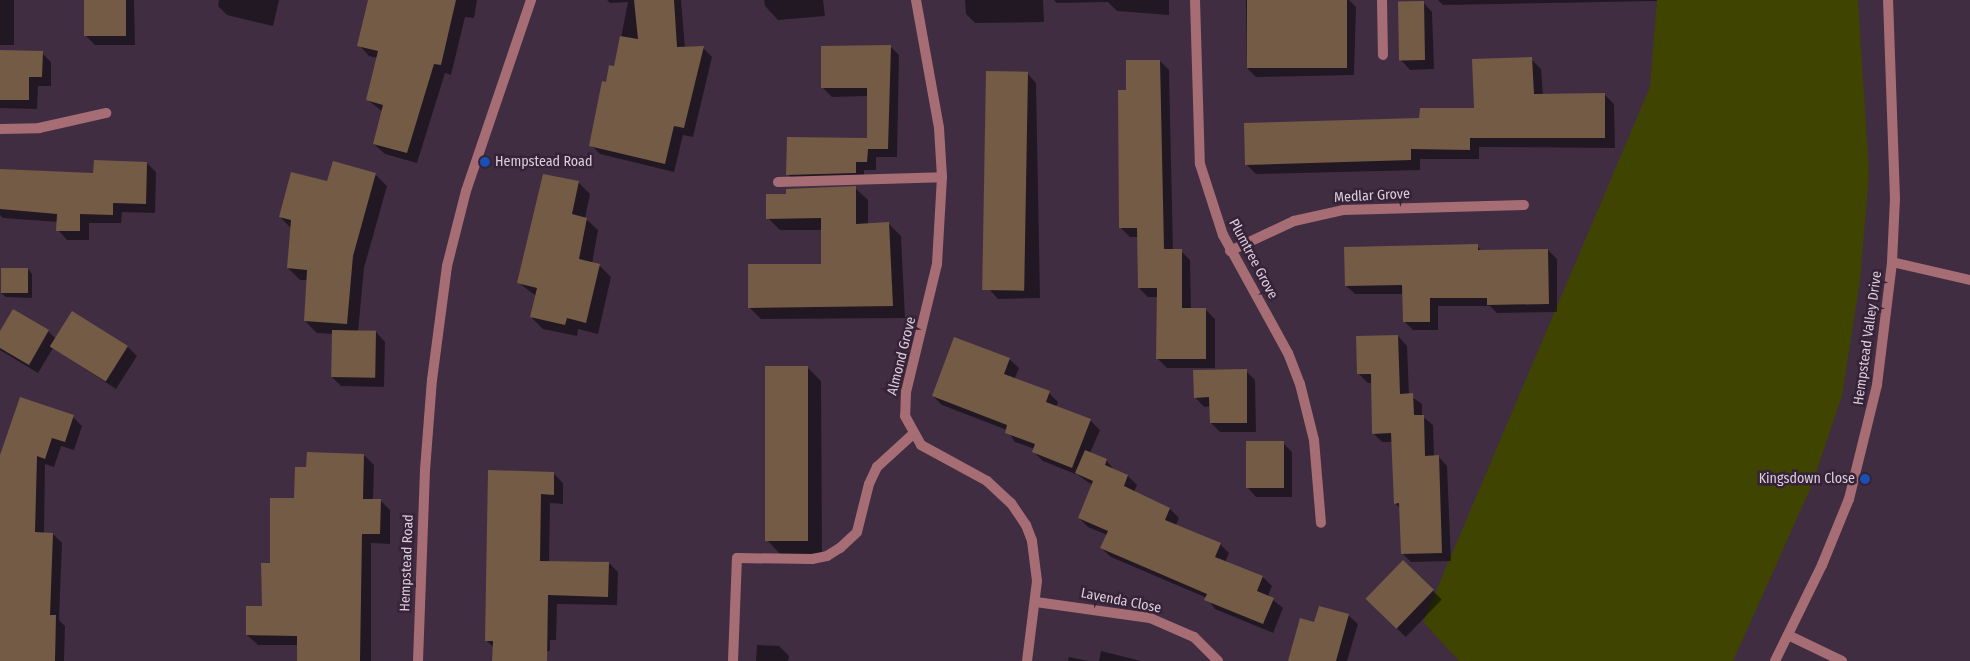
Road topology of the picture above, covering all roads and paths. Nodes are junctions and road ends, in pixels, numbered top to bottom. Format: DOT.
graph roads {
  1 [pos="531,0"];
  2 [pos="916,0"];
  3 [pos="1195,0"];
  4 [pos="1382,0"];
  5 [pos="1888,0"];
  6 [pos="1383,55"];
  7 [pos="106,113"];
  8 [pos="0,129"];
  9 [pos="942,177"];
  10 [pos="778,182"];
  11 [pos="1524,205"];
  12 [pos="1230,251"];
  13 [pos="1892,262"];
  14 [pos="1970,280"];
  15 [pos="912,435"];
  16 [pos="1321,523"];
  17 [pos="1036,602"];
  18 [pos="1788,635"];
  19 [pos="418,661"];
  20 [pos="734,661"];
  21 [pos="1027,661"];
  22 [pos="1218,661"];
  23 [pos="1775,661"];
  24 [pos="1842,661"];
  1 -- 19 [label="street, Hempstead Road"];
  2 -- 9 [label="street, Almond Grove"];
  3 -- 12 [label="street, Plumtree Grove"];
  4 -- 6 [label="street"];
  5 -- 13 [label="street, Hempstead Valley Drive"];
  7 -- 8 [label="street"];
  9 -- 10 [label="street"];
  9 -- 15 [label="street, Almond Grove"];
  11 -- 12 [label="street, Medlar Grove"];
  12 -- 16 [label="street, Plumtree Grove"];
  13 -- 14 [label="street"];
  13 -- 18 [label="street, Hempstead Valley Drive"];
  15 -- 17 [label="street"];
  15 -- 20 [label="street"];
  17 -- 21 [label="street"];
  17 -- 22 [label="street, Lavenda Close"];
  18 -- 23 [label="street, Hempstead Valley Drive"];
  18 -- 24 [label="street"];
}
